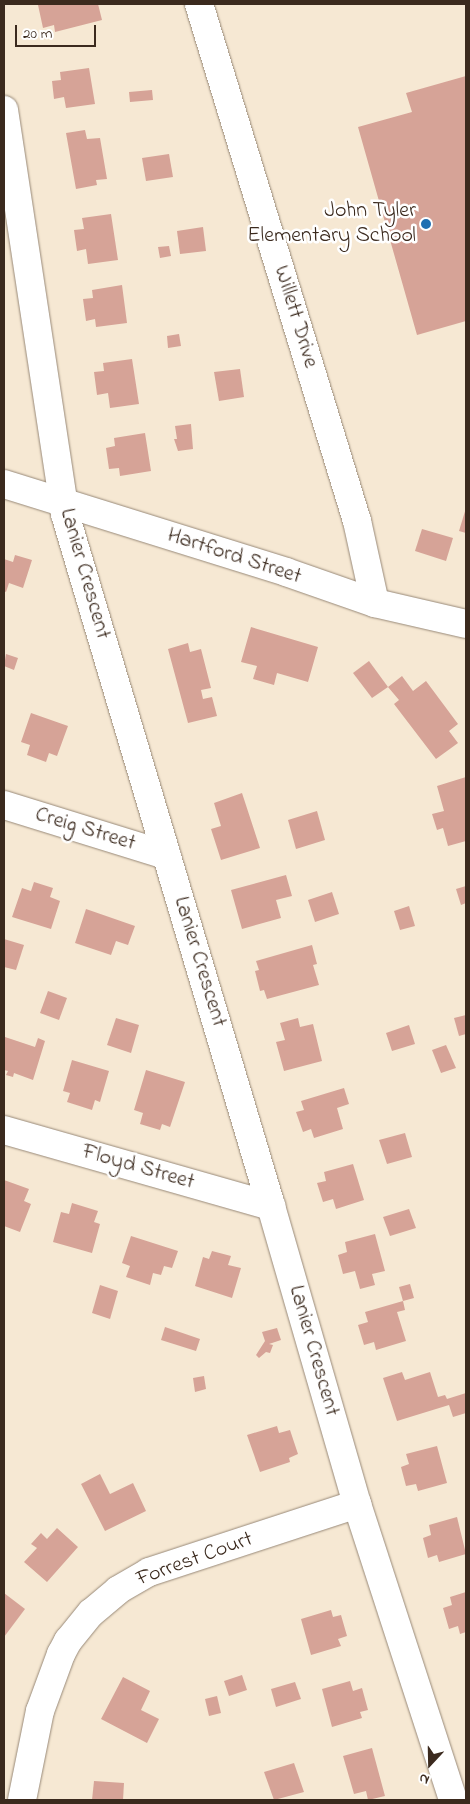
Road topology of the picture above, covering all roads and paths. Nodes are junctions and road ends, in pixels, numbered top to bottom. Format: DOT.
graph roads {
  1 [pos="199,4"];
  2 [pos="4,110"];
  3 [pos="8,159"];
  4 [pos="4,484"];
  5 [pos="63,503"];
  6 [pos="375,603"];
  7 [pos="466,624"];
  8 [pos="4,805"];
  9 [pos="166,855"];
  10 [pos="4,1130"];
  11 [pos="271,1206"];
  12 [pos="357,1504"];
  13 [pos="22,1800"];
  14 [pos="452,1800"];
  1 -- 6 [label="street, Willett Drive"];
  2 -- 3 [label="street, Lanier Crescent"];
  3 -- 5 [label="street, Lanier Crescent"];
  4 -- 5 [label="street, Hartford Street"];
  5 -- 6 [label="street, Hartford Street"];
  5 -- 9 [label="street, Lanier Crescent"];
  6 -- 7 [label="street, Hartford Street"];
  8 -- 9 [label="street, Creig Street"];
  9 -- 11 [label="street, Lanier Crescent"];
  10 -- 11 [label="street, Floyd Street"];
  11 -- 12 [label="street, Lanier Crescent"];
  12 -- 13 [label="street, Forrest Court"];
  12 -- 14 [label="street, Lanier Crescent"];
}
